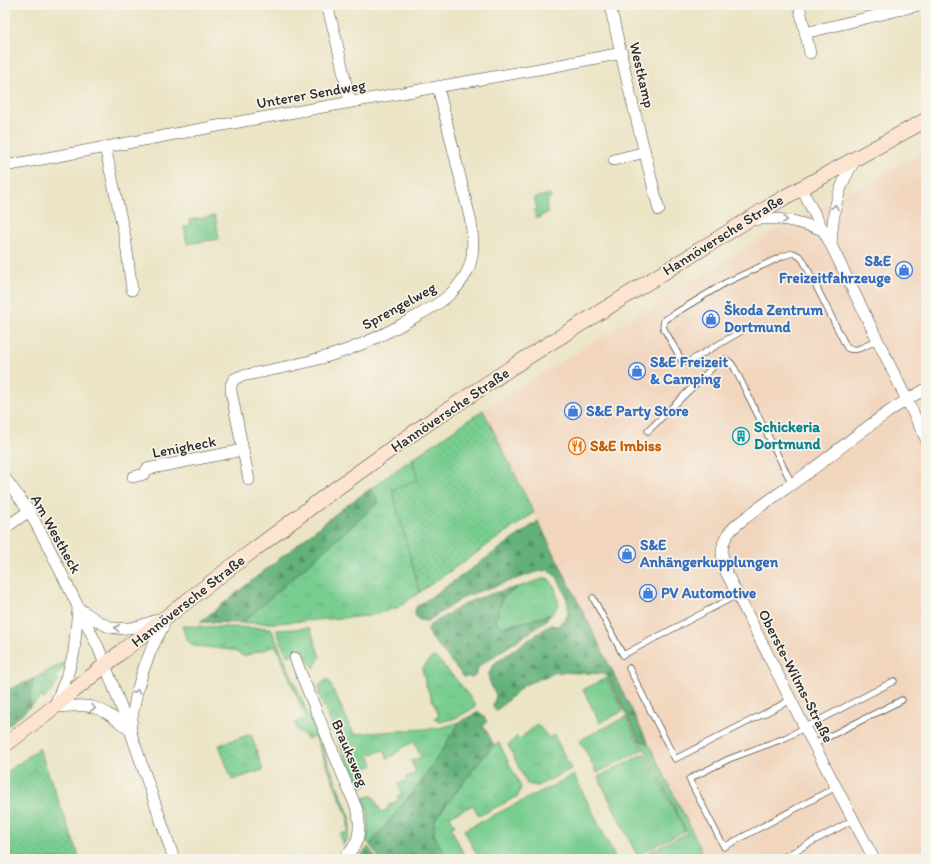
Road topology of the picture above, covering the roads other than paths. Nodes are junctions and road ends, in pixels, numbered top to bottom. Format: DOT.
graph roads {
  1 [pos="327,5"];
  2 [pos="610,5"];
  3 [pos="799,5"];
  4 [pos="919,5"];
  5 [pos="805,33"];
  6 [pos="622,53"];
  7 [pos="810,53"];
  8 [pos="438,87"];
  9 [pos="350,102"];
  10 [pos="926,120"];
  11 [pos="104,147"];
  12 [pos="645,152"];
  13 [pos="857,157"];
  14 [pos="614,160"];
  15 [pos="5,166"];
  16 [pos="801,188"];
  17 [pos="659,210"];
  18 [pos="746,220"];
  19 [pos="823,230"];
  20 [pos="831,245"];
  21 [pos="132,290"];
  22 [pos="740,332"];
  23 [pos="877,340"];
  24 [pos="926,389"];
  25 [pos="906,400"];
  26 [pos="648,431"];
  27 [pos="926,439"];
  28 [pos="243,450"];
  29 [pos="133,477"];
  30 [pos="5,478"];
  31 [pos="249,480"];
  32 [pos="792,484"];
  33 [pos="29,511"];
  34 [pos="5,528"];
  35 [pos="738,595"];
  36 [pos="592,598"];
  37 [pos="78,607"];
  38 [pos="168,616"];
  39 [pos="295,658"];
  40 [pos="105,665"];
  41 [pos="629,668"];
  42 [pos="894,681"];
  43 [pos="791,700"];
  44 [pos="902,700"];
  45 [pos="54,707"];
  46 [pos="805,728"];
  47 [pos="130,730"];
  48 [pos="814,744"];
  49 [pos="5,745"];
  50 [pos="836,787"];
  51 [pos="853,820"];
  52 [pos="174,859"];
  53 [pos="343,859"];
  54 [pos="780,859"];
  55 [pos="874,859"];
  1 -- 9 [label="street"];
  2 -- 6 [label="street, Westkamp"];
  3 -- 5 [label="street"];
  4 -- 5 [label="street"];
  5 -- 7 [label="street"];
  6 -- 8 [label="street, Unterer Sendweg"];
  6 -- 12 [label="street, Westkamp"];
  8 -- 9 [label="street, Unterer Sendweg"];
  8 -- 28 [label="street, Sprengelweg"];
  9 -- 11 [label="street, Unterer Sendweg"];
  10 -- 13 [label="main road, Hannöversche Straße"];
  11 -- 15 [label="street, Unterer Sendweg"];
  11 -- 21 [label="street"];
  12 -- 14 [label="street"];
  12 -- 17 [label="street, Westkamp"];
  13 -- 16 [label="main road, Hannöversche Straße"];
  20 -- 13 [label="street, one-way"];
  16 -- 18 [label="main road, Hannöversche Straße"];
  16 -- 19 [label="street"];
  18 -- 19 [label="street, one-way"];
  18 -- 38 [label="main road, Hannöversche Straße"];
  19 -- 20 [label="street"];
  20 -- 23 [label="street"];
  22 -- 23 [label="lane"];
  23 -- 25 [label="street"];
  24 -- 25 [label="street, Oberste-Wilms-Straße"];
  25 -- 27 [label="street"];
  25 -- 32 [label="street, Oberste-Wilms-Straße"];
  26 -- 32 [label="lane"];
  28 -- 29 [label="street, Lenigheck"];
  28 -- 31 [label="street"];
  30 -- 33 [label="street, Am Westheck"];
  32 -- 35 [label="street, Oberste-Wilms-Straße"];
  33 -- 34 [label="street"];
  33 -- 37 [label="street, Am Westheck"];
  35 -- 36 [label="lane"];
  35 -- 43 [label="street, Oberste-Wilms-Straße"];
  38 -- 37 [label="street, one-way"];
  37 -- 40 [label="street, Am Westheck"];
  37 -- 45 [label="street"];
  38 -- 40 [label="main road, Hannöversche Straße"];
  47 -- 38 [label="street, Am Westheck, one-way"];
  39 -- 53 [label="street, Brauksweg"];
  40 -- 45 [label="main road, Hannöversche Straße"];
  40 -- 47 [label="street, Am Westheck"];
  41 -- 43 [label="lane"];
  42 -- 46 [label="lane"];
  43 -- 46 [label="street, Oberste-Wilms-Straße"];
  44 -- 48 [label="lane"];
  45 -- 47 [label="street, one-way"];
  45 -- 49 [label="main road, Hannöversche Straße"];
  46 -- 48 [label="street, Oberste-Wilms-Straße"];
  46 -- 50 [label="lane"];
  47 -- 52 [label="street, Am Westheck"];
  48 -- 50 [label="street, Oberste-Wilms-Straße"];
  50 -- 51 [label="street, Oberste-Wilms-Straße"];
  51 -- 54 [label="lane"];
  51 -- 55 [label="street, Oberste-Wilms-Straße"];
}
